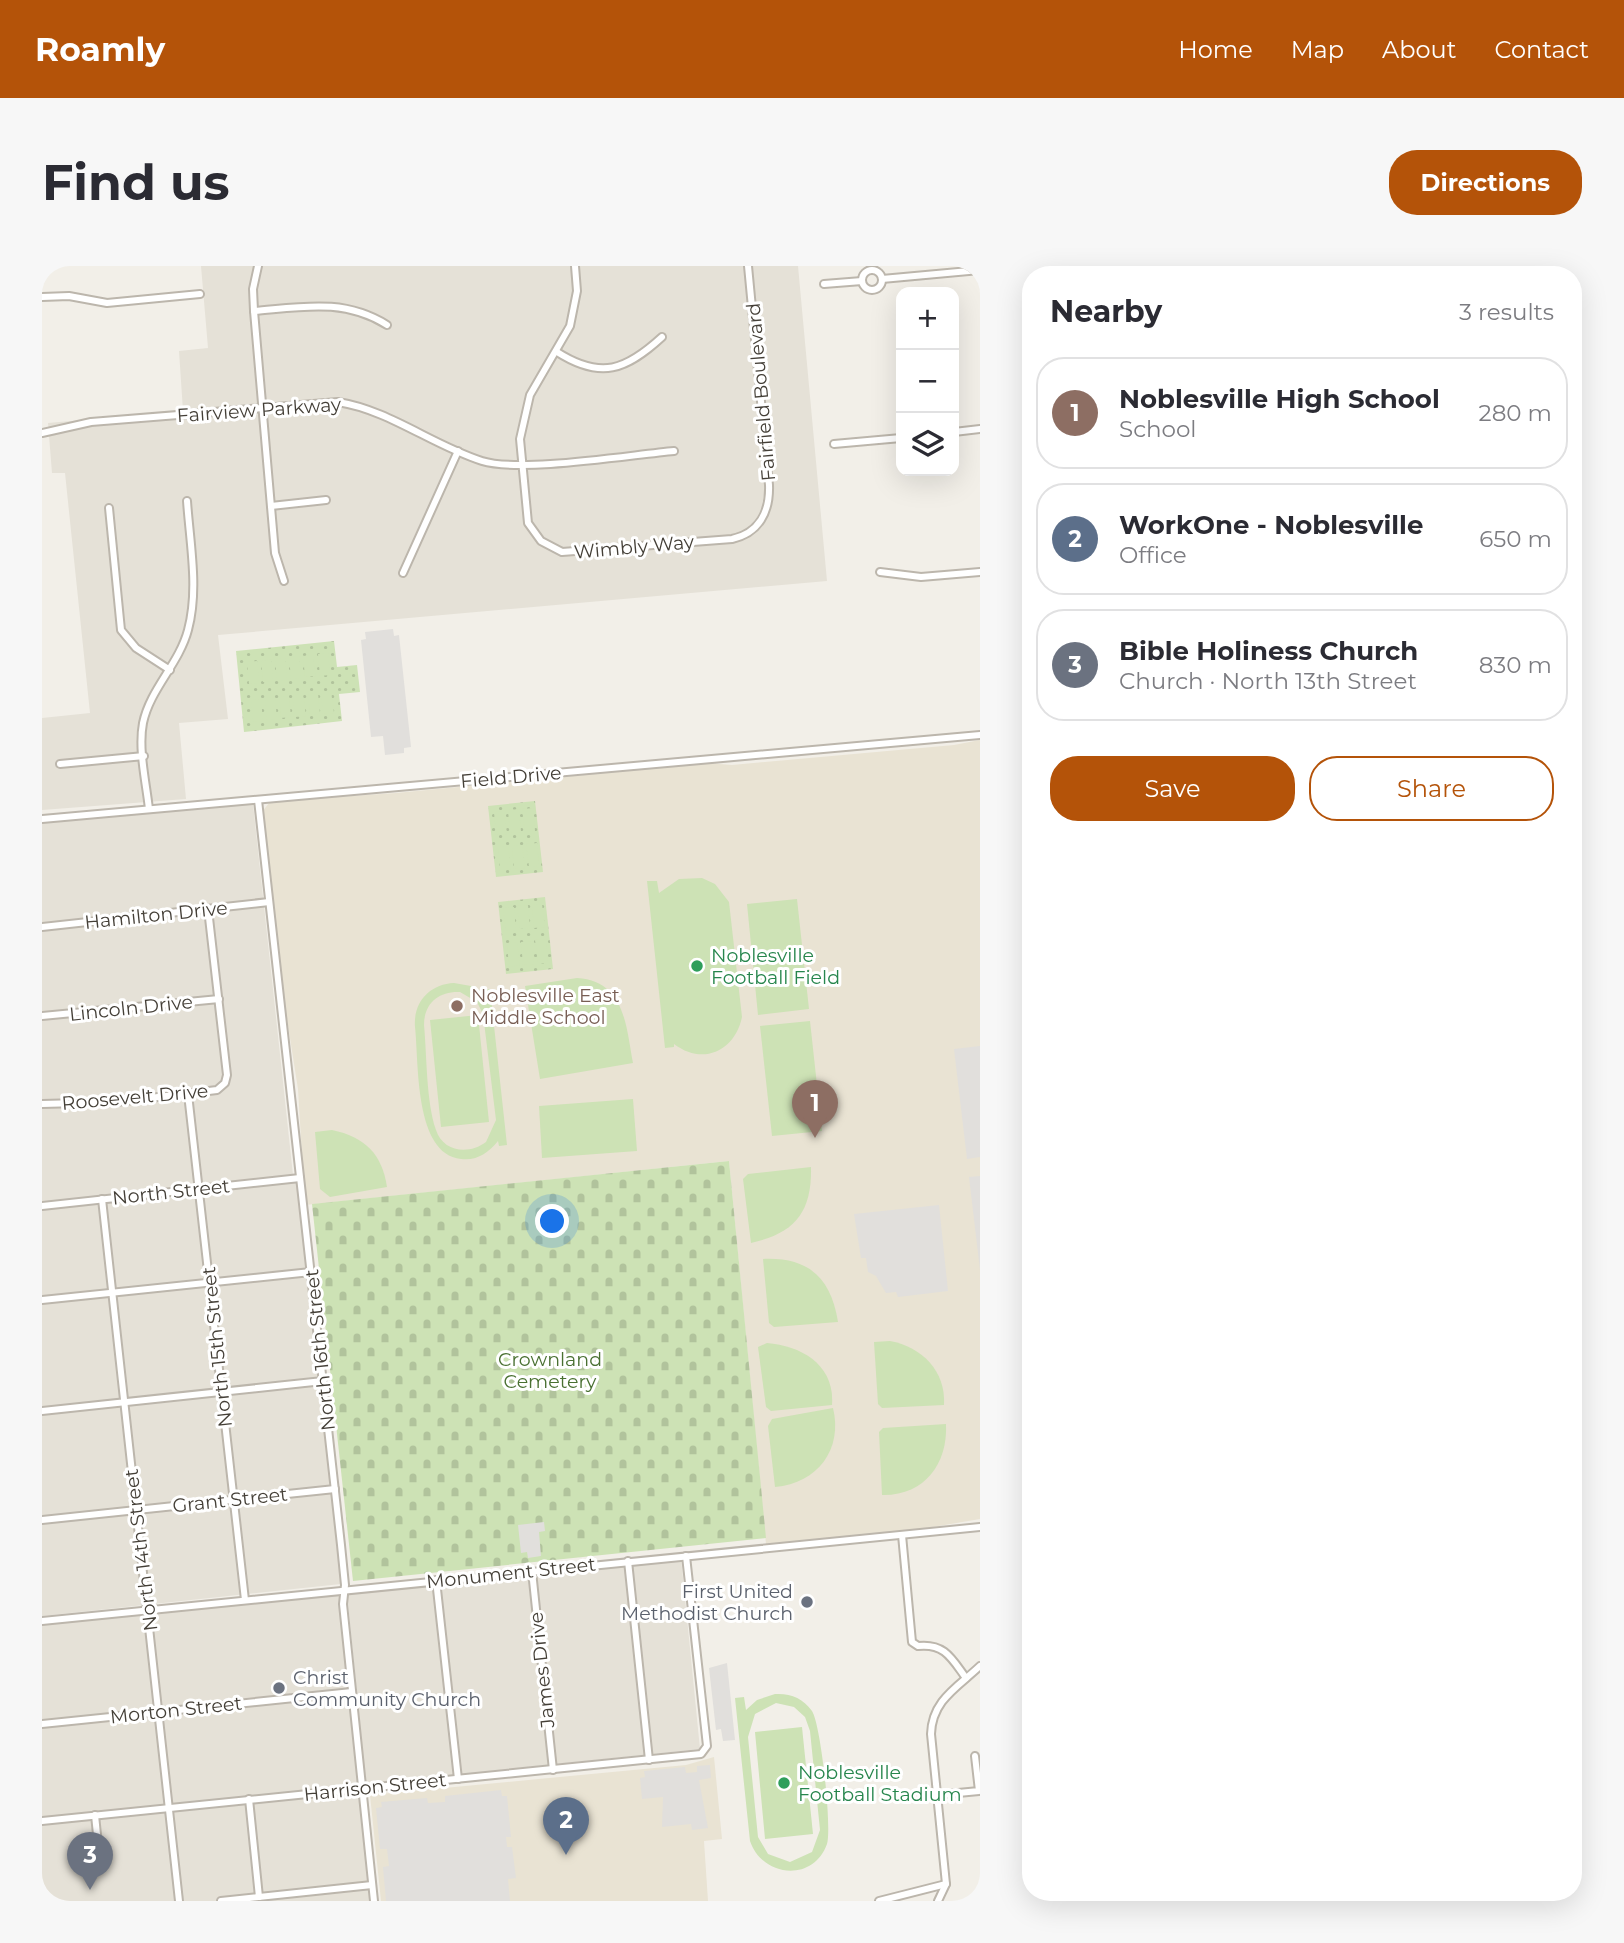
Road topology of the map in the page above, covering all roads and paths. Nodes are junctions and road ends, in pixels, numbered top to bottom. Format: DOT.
graph roads {
  1 [pos="257,266"];
  2 [pos="575,266"];
  3 [pos="748,266"];
  4 [pos="980,270"];
  5 [pos="882,279"];
  6 [pos="862,281"];
  7 [pos="824,284"];
  8 [pos="200,294"];
  9 [pos="42,297"];
  10 [pos="254,311"];
  11 [pos="387,325"];
  12 [pos="662,337"];
  13 [pos="557,352"];
  14 [pos="262,408"];
  15 [pos="980,429"];
  16 [pos="959,431"];
  17 [pos="42,433"];
  18 [pos="896,438"];
  19 [pos="834,443"];
  20 [pos="457,451"];
  21 [pos="674,451"];
  22 [pos="522,464"];
  23 [pos="326,500"];
  24 [pos="187,501"];
  25 [pos="271,506"];
  26 [pos="109,508"];
  27 [pos="763,517"];
  28 [pos="880,572"];
  29 [pos="980,572"];
  30 [pos="402,573"];
  31 [pos="284,580"];
  32 [pos="170,670"];
  33 [pos="980,735"];
  34 [pos="144,756"];
  35 [pos="60,764"];
  36 [pos="258,800"];
  37 [pos="149,809"];
  38 [pos="42,819"];
  39 [pos="269,902"];
  40 [pos="208,909"];
  41 [pos="42,927"];
  42 [pos="219,999"];
  43 [pos="42,1016"];
  44 [pos="188,1094"];
  45 [pos="42,1104"];
  46 [pos="300,1178"];
  47 [pos="199,1189"];
  48 [pos="103,1199"];
  49 [pos="42,1206"];
  50 [pos="311,1272"];
  51 [pos="209,1283"];
  52 [pos="113,1293"];
  53 [pos="42,1300"];
  54 [pos="323,1381"];
  55 [pos="222,1392"];
  56 [pos="125,1402"];
  57 [pos="42,1411"];
  58 [pos="335,1489"];
  59 [pos="234,1499"];
  60 [pos="137,1510"];
  61 [pos="42,1520"];
  62 [pos="980,1527"];
  63 [pos="902,1535"];
  64 [pos="686,1556"];
  65 [pos="628,1561"];
  66 [pos="532,1571"];
  67 [pos="436,1580"];
  68 [pos="345,1589"];
  69 [pos="245,1600"];
  70 [pos="148,1610"];
  71 [pos="42,1621"];
  72 [pos="980,1666"];
  73 [pos="966,1678"];
  74 [pos="352,1692"];
  75 [pos="159,1712"];
  76 [pos="42,1724"];
  77 [pos="975,1756"];
  78 [pos="649,1760"];
  79 [pos="553,1770"];
  80 [pos="457,1779"];
  81 [pos="362,1788"];
  82 [pos="937,1795"];
  83 [pos="249,1799"];
  84 [pos="169,1807"];
  85 [pos="95,1815"];
  86 [pos="42,1821"];
  87 [pos="100,1864"];
  88 [pos="946,1884"];
  89 [pos="372,1885"];
  90 [pos="258,1897"];
  91 [pos="179,1901"];
  92 [pos="221,1901"];
  93 [pos="374,1901"];
  94 [pos="879,1901"];
  95 [pos="938,1901"];
  1 -- 10 [label="street"];
  2 -- 13 [label="street, Wimbly Way"];
  3 -- 27 [label="street, Fairfield Boulevard"];
  4 -- 5 [label="street"];
  5 -- 6 [label="street"];
  5 -- 6 [label="street"];
  6 -- 7 [label="street"];
  8 -- 9 [label="street"];
  10 -- 11 [label="street"];
  10 -- 14 [label="street"];
  12 -- 13 [label="street"];
  13 -- 22 [label="street, Wimbly Way"];
  14 -- 17 [label="street, Fairview Parkway"];
  14 -- 20 [label="street, Fairview Parkway"];
  14 -- 25 [label="street"];
  15 -- 16 [label="street"];
  18 -- 19 [label="street"];
  20 -- 22 [label="street, Fairview Parkway"];
  20 -- 30 [label="street"];
  21 -- 22 [label="street, Fairview Parkway"];
  22 -- 27 [label="street, Wimbly Way"];
  23 -- 25 [label="street"];
  24 -- 32 [label="street"];
  25 -- 31 [label="street"];
  26 -- 32 [label="street"];
  28 -- 29 [label="street"];
  32 -- 34 [label="street"];
  33 -- 36 [label="street, Field Drive"];
  34 -- 35 [label="street"];
  34 -- 37 [label="street"];
  36 -- 37 [label="street, Field Drive"];
  36 -- 39 [label="street, North 16th Street"];
  37 -- 38 [label="street, Field Drive"];
  39 -- 40 [label="street, Hamilton Drive"];
  39 -- 46 [label="street, North 16th Street"];
  40 -- 41 [label="street, Hamilton Drive"];
  40 -- 42 [label="street"];
  42 -- 43 [label="street, Lincoln Drive"];
  42 -- 44 [label="street, Roosevelt Drive"];
  44 -- 45 [label="street, Roosevelt Drive"];
  44 -- 47 [label="street, North 15th Street"];
  46 -- 47 [label="street, North Street"];
  46 -- 50 [label="street, North 16th Street"];
  47 -- 48 [label="street, North Street"];
  47 -- 51 [label="street, North 15th Street"];
  48 -- 49 [label="street, North Street"];
  48 -- 52 [label="street, North 14th Street"];
  50 -- 51 [label="street"];
  50 -- 54 [label="street, North 16th Street"];
  51 -- 52 [label="street"];
  51 -- 55 [label="street, North 15th Street"];
  52 -- 53 [label="street"];
  52 -- 56 [label="street, North 14th Street"];
  54 -- 55 [label="street"];
  54 -- 58 [label="street, North 16th Street"];
  55 -- 56 [label="street"];
  55 -- 59 [label="street, North 15th Street"];
  56 -- 57 [label="street"];
  56 -- 60 [label="street, North 14th Street"];
  58 -- 59 [label="street, Grant Street"];
  58 -- 68 [label="street, North 16th Street"];
  59 -- 60 [label="street, Grant Street"];
  59 -- 69 [label="street, North 15th Street"];
  60 -- 61 [label="street, Grant Street"];
  60 -- 70 [label="street, North 14th Street"];
  62 -- 63 [label="street, Monument Street"];
  63 -- 64 [label="street, Monument Street"];
  63 -- 73 [label="street"];
  64 -- 65 [label="street, Monument Street"];
  64 -- 78 [label="street, Harrison Street"];
  65 -- 66 [label="street, Monument Street"];
  65 -- 78 [label="street"];
  66 -- 67 [label="street, Monument Street"];
  66 -- 79 [label="street, James Drive"];
  67 -- 68 [label="street, Monument Street"];
  67 -- 80 [label="street"];
  68 -- 69 [label="street, Monument Street"];
  68 -- 74 [label="street, North 16th Street"];
  69 -- 70 [label="street, Monument Street"];
  70 -- 71 [label="street, Monument Street"];
  70 -- 75 [label="street, North 14th Street"];
  72 -- 73 [label="street"];
  73 -- 82 [label="street"];
  74 -- 75 [label="street, Morton Street"];
  74 -- 81 [label="street, North 16th Street"];
  75 -- 76 [label="street, Morton Street"];
  75 -- 84 [label="street, North 14th Street"];
  77 -- 82 [label="street"];
  78 -- 79 [label="street, Harrison Street"];
  79 -- 80 [label="street, Harrison Street"];
  80 -- 81 [label="street, Harrison Street"];
  81 -- 83 [label="street, Harrison Street"];
  81 -- 89 [label="street, North 16th Street"];
  82 -- 88 [label="street"];
  83 -- 84 [label="street, Harrison Street"];
  83 -- 90 [label="street"];
  84 -- 85 [label="street, Harrison Street"];
  84 -- 91 [label="street, North 14th Street"];
  85 -- 86 [label="street, Harrison Street"];
  85 -- 87 [label="street"];
  88 -- 94 [label="street"];
  88 -- 95 [label="street"];
  89 -- 90 [label="street"];
  89 -- 93 [label="street, North 16th Street"];
  90 -- 92 [label="street"];
}
